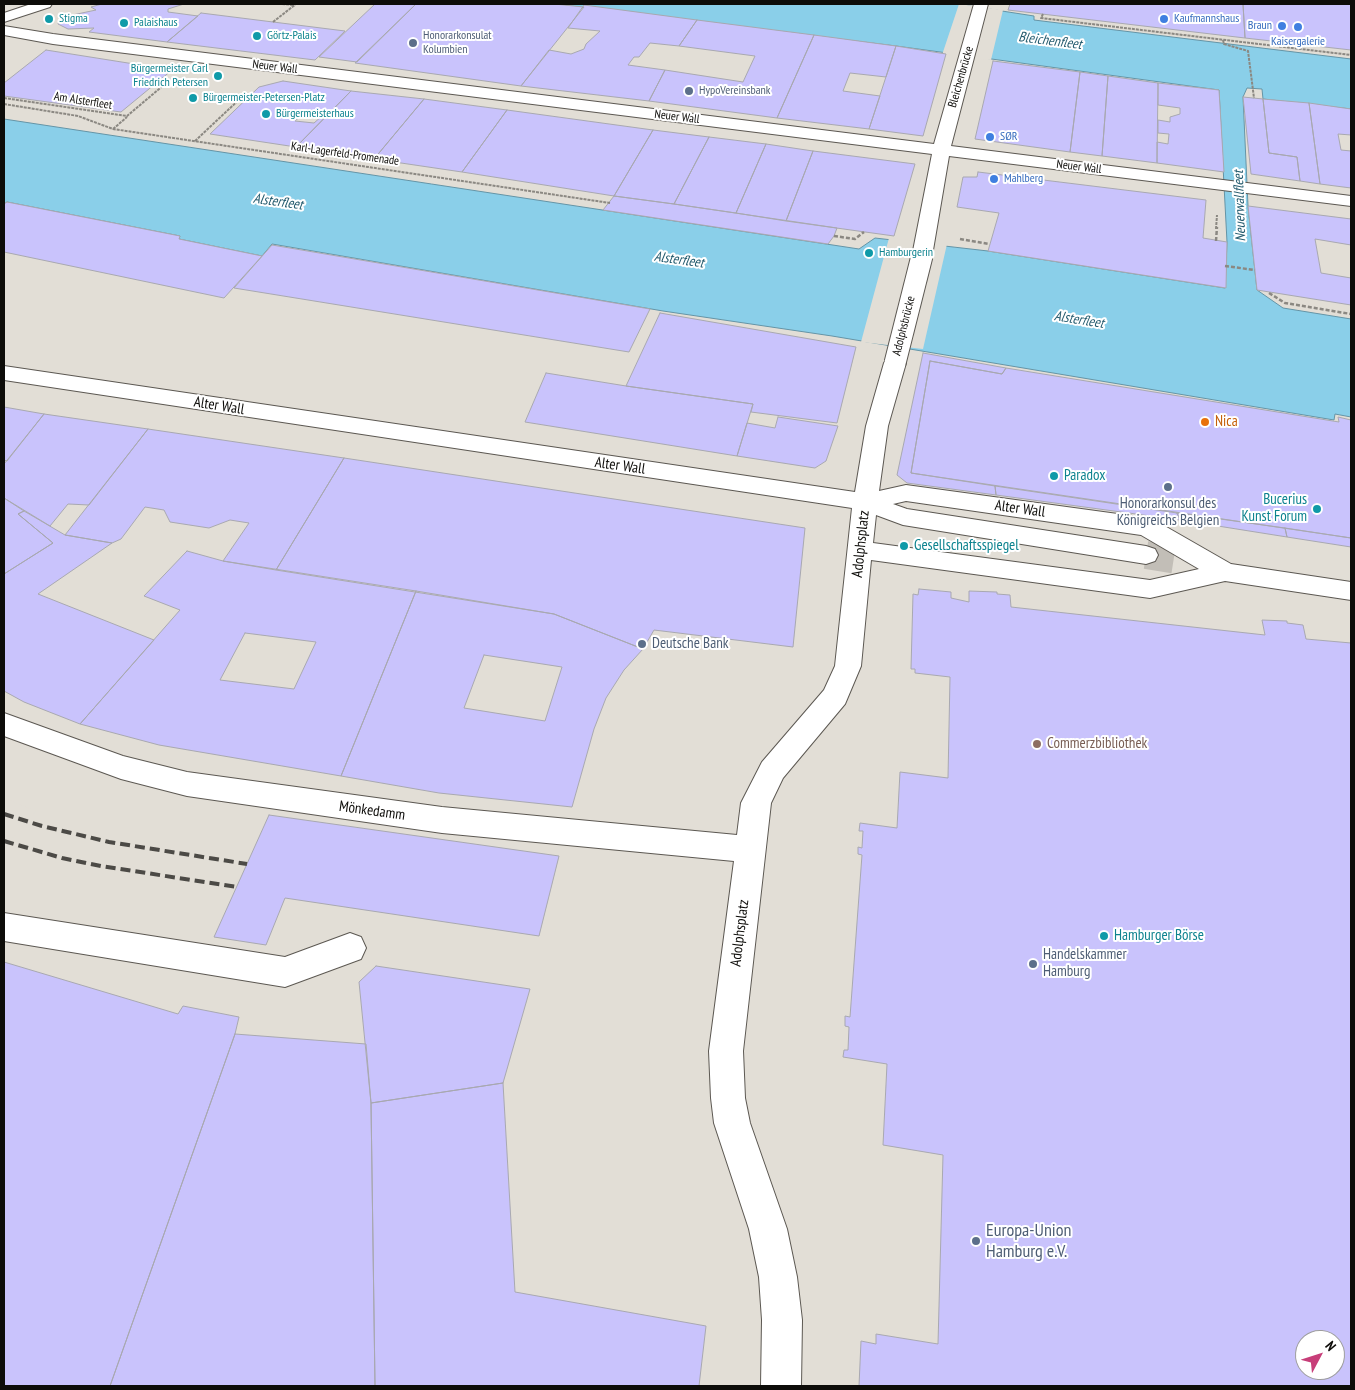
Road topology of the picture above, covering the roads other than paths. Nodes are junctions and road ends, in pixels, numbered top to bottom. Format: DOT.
graph roads {
  1 [pos="22,4"];
  2 [pos="45,4"];
  3 [pos="981,5"];
  4 [pos="4,13"];
  5 [pos="4,18"];
  6 [pos="4,31"];
  7 [pos="941,150"];
  8 [pos="1351,201"];
  9 [pos="4,374"];
  10 [pos="865,502"];
  11 [pos="860,550"];
  12 [pos="1146,555"];
  13 [pos="1225,572"];
  14 [pos="1351,591"];
  15 [pos="4,724"];
  16 [pos="751,850"];
  17 [pos="4,927"];
  18 [pos="350,948"];
  19 [pos="781,1386"];
  1 -- 4 [label="street"];
  2 -- 5 [label="street"];
  3 -- 7 [label="street, Bleichenbrücke"];
  6 -- 7 [label="street, Neuer Wall"];
  7 -- 8 [label="street, Neuer Wall"];
  7 -- 10 [label="street, Adolphsbrücke, bridge"];
  9 -- 10 [label="street, Alter Wall"];
  10 -- 11 [label="street, Adolphsplatz"];
  10 -- 12 [label="street"];
  10 -- 13 [label="street, Alter Wall"];
  11 -- 13 [label="street, Alter Wall"];
  11 -- 16 [label="street, Adolphsplatz"];
  13 -- 14 [label="street, Alter Wall"];
  15 -- 16 [label="street, Mönkedamm"];
  16 -- 19 [label="street, Adolphsplatz"];
  17 -- 18 [label="street"];
}
